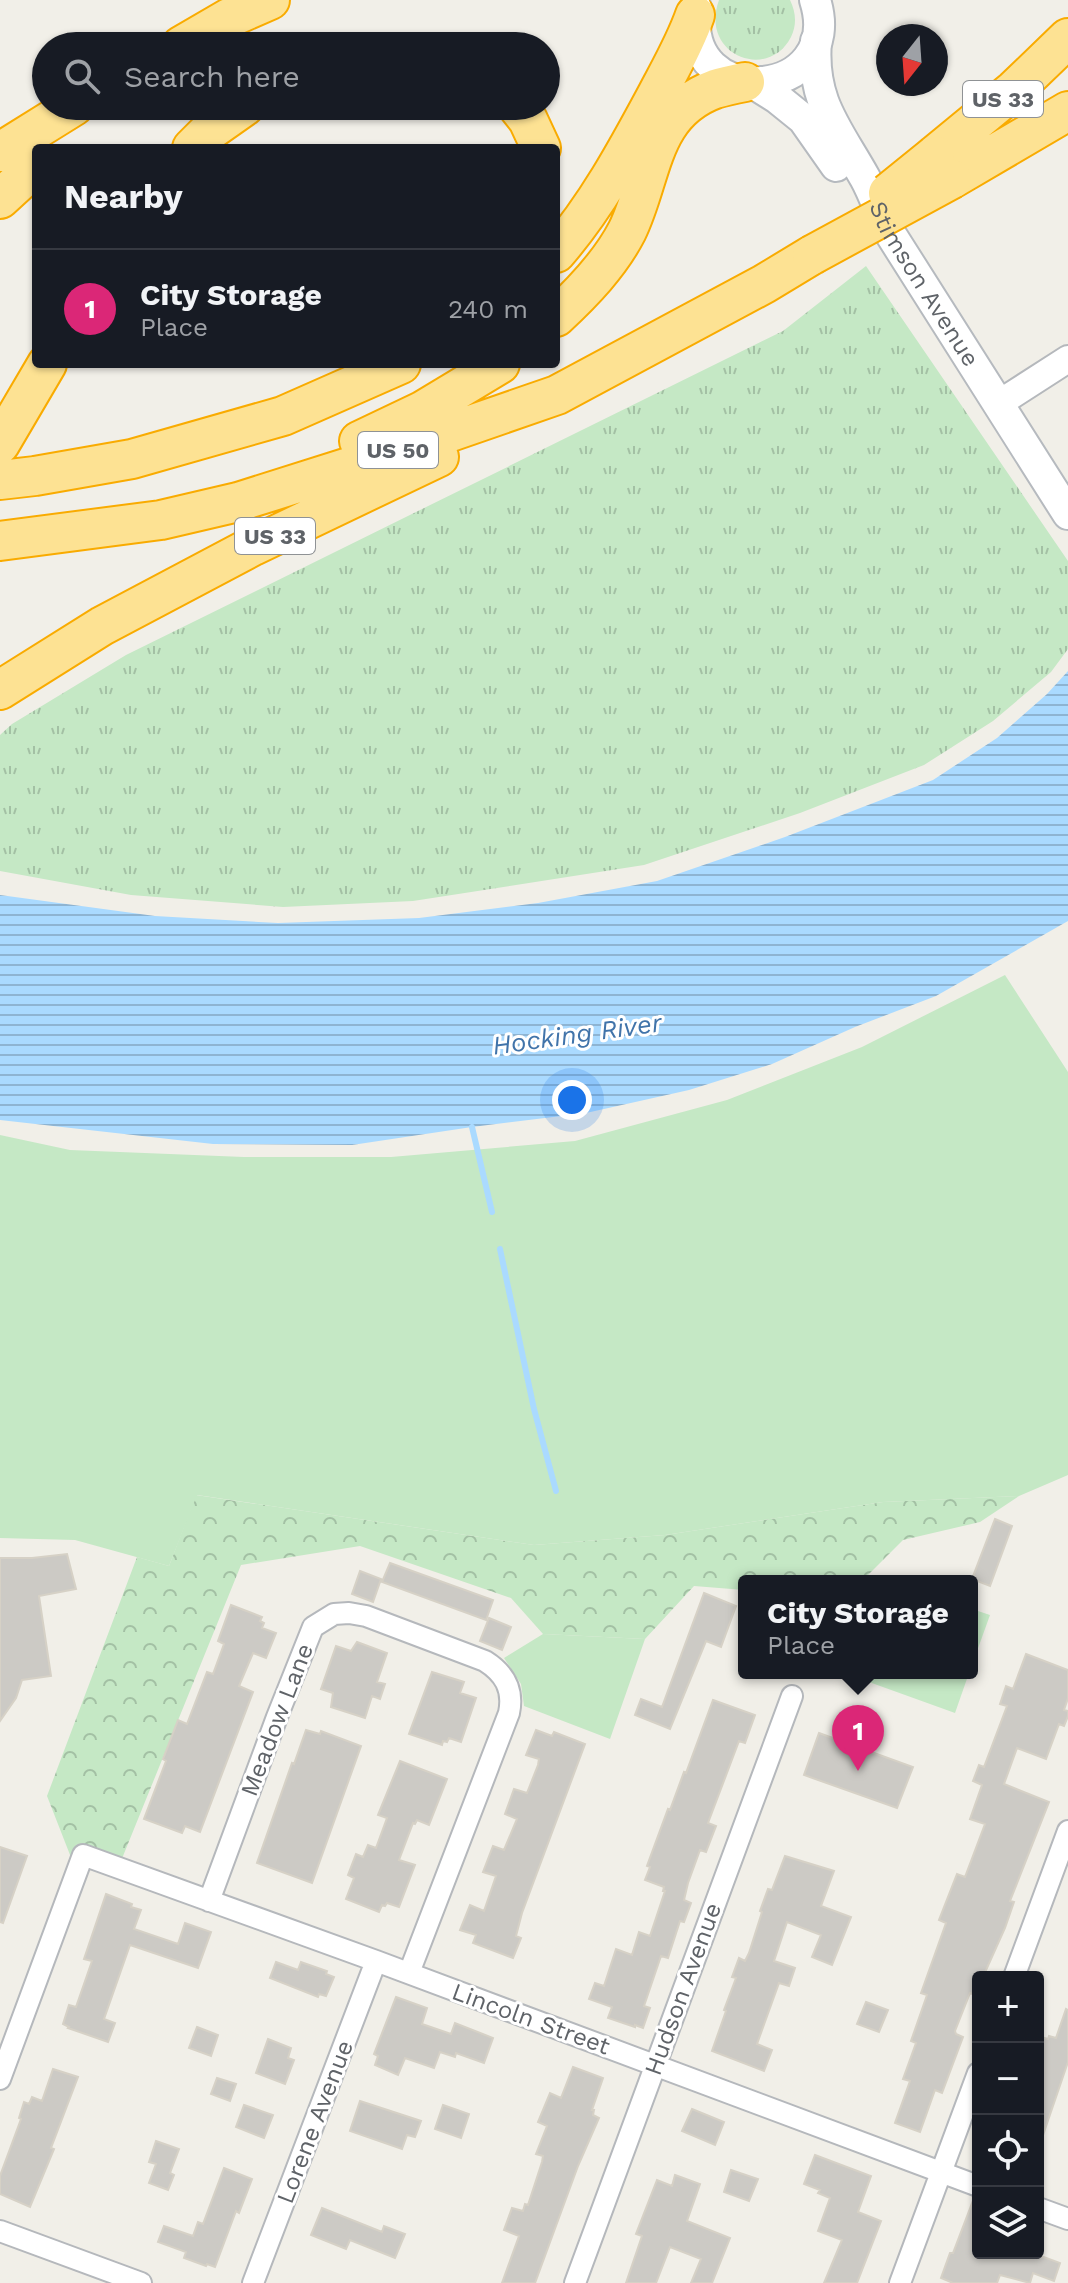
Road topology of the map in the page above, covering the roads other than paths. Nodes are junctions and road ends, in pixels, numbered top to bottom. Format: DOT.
graph roads {
  1 [pos="270,0"];
  2 [pos="815,0"];
  3 [pos="697,8"];
  4 [pos="205,32"];
  5 [pos="1068,38"];
  6 [pos="816,41"];
  7 [pos="749,83"];
  8 [pos="1068,111"];
  9 [pos="51,120"];
  10 [pos="89,120"];
  11 [pos="225,120"];
  12 [pos="528,120"];
  13 [pos="62,144"];
  14 [pos="196,144"];
  15 [pos="539,144"];
  16 [pos="0,152"];
  17 [pos="943,167"];
  18 [pos="32,170"];
  19 [pos="0,199"];
  20 [pos="888,230"];
  21 [pos="560,248"];
  22 [pos="560,313"];
  23 [pos="1068,359"];
  24 [pos="392,368"];
  25 [pos="493,368"];
  26 [pos="43,371"];
  27 [pos="557,395"];
  28 [pos="998,404"];
  29 [pos="0,444"];
  30 [pos="0,480"];
  31 [pos="238,502"];
  32 [pos="1068,514"];
  33 [pos="0,541"];
  34 [pos="0,690"];
  35 [pos="792,1696"];
  36 [pos="1068,1831"];
  37 [pos="209,1901"];
  38 [pos="376,1961"];
  39 [pos="1016,1971"];
  40 [pos="409,1973"];
  41 [pos="655,2065"];
  42 [pos="0,2079"];
  43 [pos="972,2090"];
  44 [pos="942,2172"];
  45 [pos="972,2184"];
  46 [pos="1044,2210"];
  47 [pos="1068,2219"];
  48 [pos="0,2231"];
  49 [pos="141,2283"];
  50 [pos="253,2283"];
  51 [pos="575,2283"];
  52 [pos="900,2283"];
  1 -- 4 [label="highway"];
  2 -- 6 [label="main road, Stimson Avenue"];
  3 -- 7 [label="main road"];
  3 -- 21 [label="highway"];
  5 -- 17 [label="highway, US 33"];
  6 -- 7 [label="main road"];
  6 -- 20 [label="main road, Stimson Avenue"];
  7 -- 20 [label="main road"];
  7 -- 22 [label="highway"];
  8 -- 17 [label="highway"];
  9 -- 16 [label="highway"];
  10 -- 13 [label="highway"];
  11 -- 14 [label="highway"];
  12 -- 15 [label="highway"];
  17 -- 27 [label="highway, US 33, bridge"];
  18 -- 19 [label="highway"];
  20 -- 28 [label="main road, Stimson Avenue"];
  23 -- 28 [label="street"];
  24 -- 30 [label="highway"];
  25 -- 31 [label="highway"];
  26 -- 29 [label="highway"];
  27 -- 31 [label="highway, US 50"];
  27 -- 34 [label="highway, US 33"];
  28 -- 32 [label="main road, Stimson Avenue"];
  31 -- 33 [label="highway, US 50"];
  35 -- 41 [label="street, Hudson Avenue"];
  36 -- 39 [label="street"];
  37 -- 38 [label="street, Lincoln Street"];
  37 -- 40 [label="street, Meadow Lane"];
  37 -- 42 [label="street, Lincoln Street"];
  38 -- 40 [label="street, Lincoln Street"];
  38 -- 50 [label="street, Lorene Avenue"];
  40 -- 41 [label="street, Lincoln Street"];
  41 -- 44 [label="street, Lincoln Street"];
  41 -- 51 [label="street, Hudson Avenue"];
  43 -- 44 [label="street"];
  44 -- 45 [label="street, Lincoln Street"];
  44 -- 52 [label="street"];
  46 -- 47 [label="street"];
  48 -- 49 [label="street"];
}
